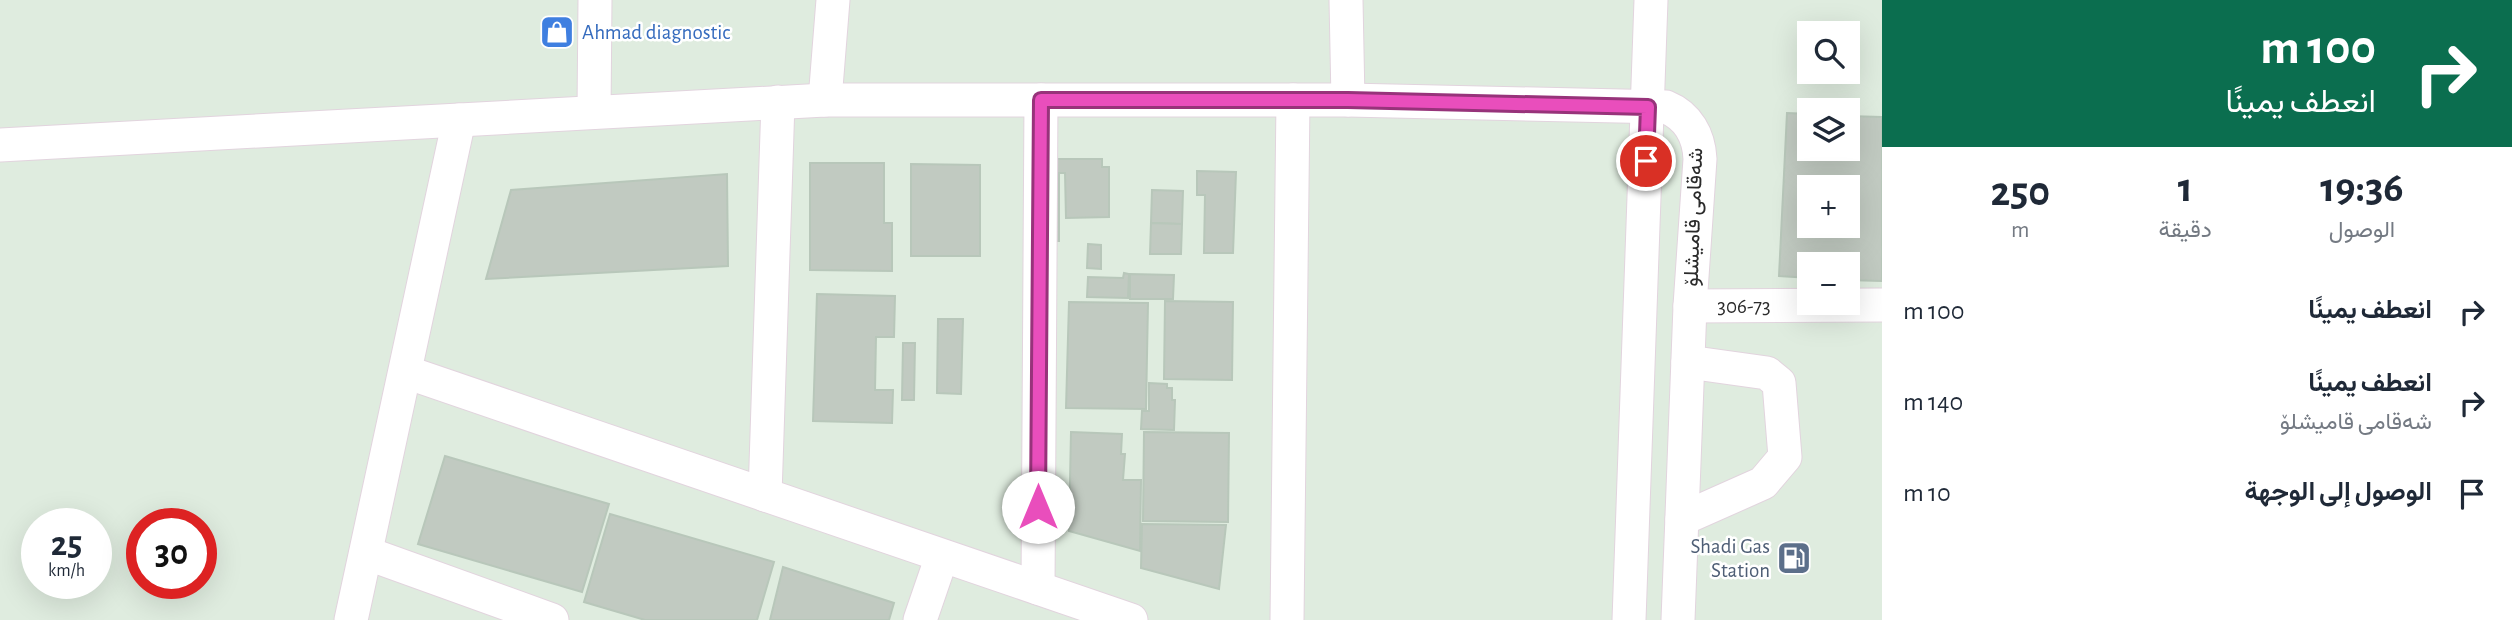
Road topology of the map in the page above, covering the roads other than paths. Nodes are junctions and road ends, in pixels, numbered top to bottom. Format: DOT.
graph roads {
  1 [pos="595,0"];
  2 [pos="833,0"];
  3 [pos="1346,0"];
  4 [pos="1651,0"];
  5 [pos="825,100"];
  6 [pos="1041,100"];
  7 [pos="1293,100"];
  8 [pos="1348,100"];
  9 [pos="778,102"];
  10 [pos="1648,107"];
  11 [pos="594,112"];
  12 [pos="459,120"];
  13 [pos="0,145"];
  14 [pos="1882,305"];
  15 [pos="1690,306"];
  16 [pos="1688,362"];
  17 [pos="406,372"];
  18 [pos="765,495"];
  19 [pos="1682,519"];
  20 [pos="366,553"];
  21 [pos="942,556"];
  22 [pos="1038,588"];
  23 [pos="351,620"];
  24 [pos="552,620"];
  25 [pos="920,620"];
  26 [pos="1131,620"];
  27 [pos="1287,620"];
  28 [pos="1629,620"];
  29 [pos="1678,620"];
  1 -- 11 [label="street"];
  2 -- 5 [label="street"];
  3 -- 8 [label="street"];
  4 -- 10 [label="street"];
  5 -- 6 [label="street, شەقامی قامیشلۆ"];
  5 -- 9 [label="street, شەقامی قامیشلۆ"];
  6 -- 7 [label="street, شەقامی قامیشلۆ"];
  6 -- 22 [label="street"];
  7 -- 8 [label="street, شەقامی قامیشلۆ"];
  7 -- 27 [label="street"];
  8 -- 10 [label="street, شەقامی قامیشلۆ"];
  9 -- 11 [label="street, شەقامی قامیشلۆ"];
  9 -- 18 [label="street"];
  10 -- 15 [label="street, شەقامی قامیشلۆ"];
  10 -- 28 [label="street"];
  11 -- 12 [label="street, شەقامی قامیشلۆ"];
  12 -- 13 [label="street, شەقامی قامیشلۆ"];
  12 -- 17 [label="street"];
  14 -- 15 [label="street, 306-73"];
  15 -- 16 [label="street, شەقامی قامیشلۆ"];
  16 -- 19 [label="street, شەقامی قامیشلۆ"];
  16 -- 19 [label="street"];
  17 -- 18 [label="street"];
  17 -- 20 [label="street"];
  18 -- 21 [label="street"];
  19 -- 29 [label="street, شەقامی قامیشلۆ"];
  20 -- 23 [label="street"];
  20 -- 24 [label="street"];
  21 -- 22 [label="street"];
  21 -- 25 [label="street"];
  22 -- 26 [label="street"];
}
